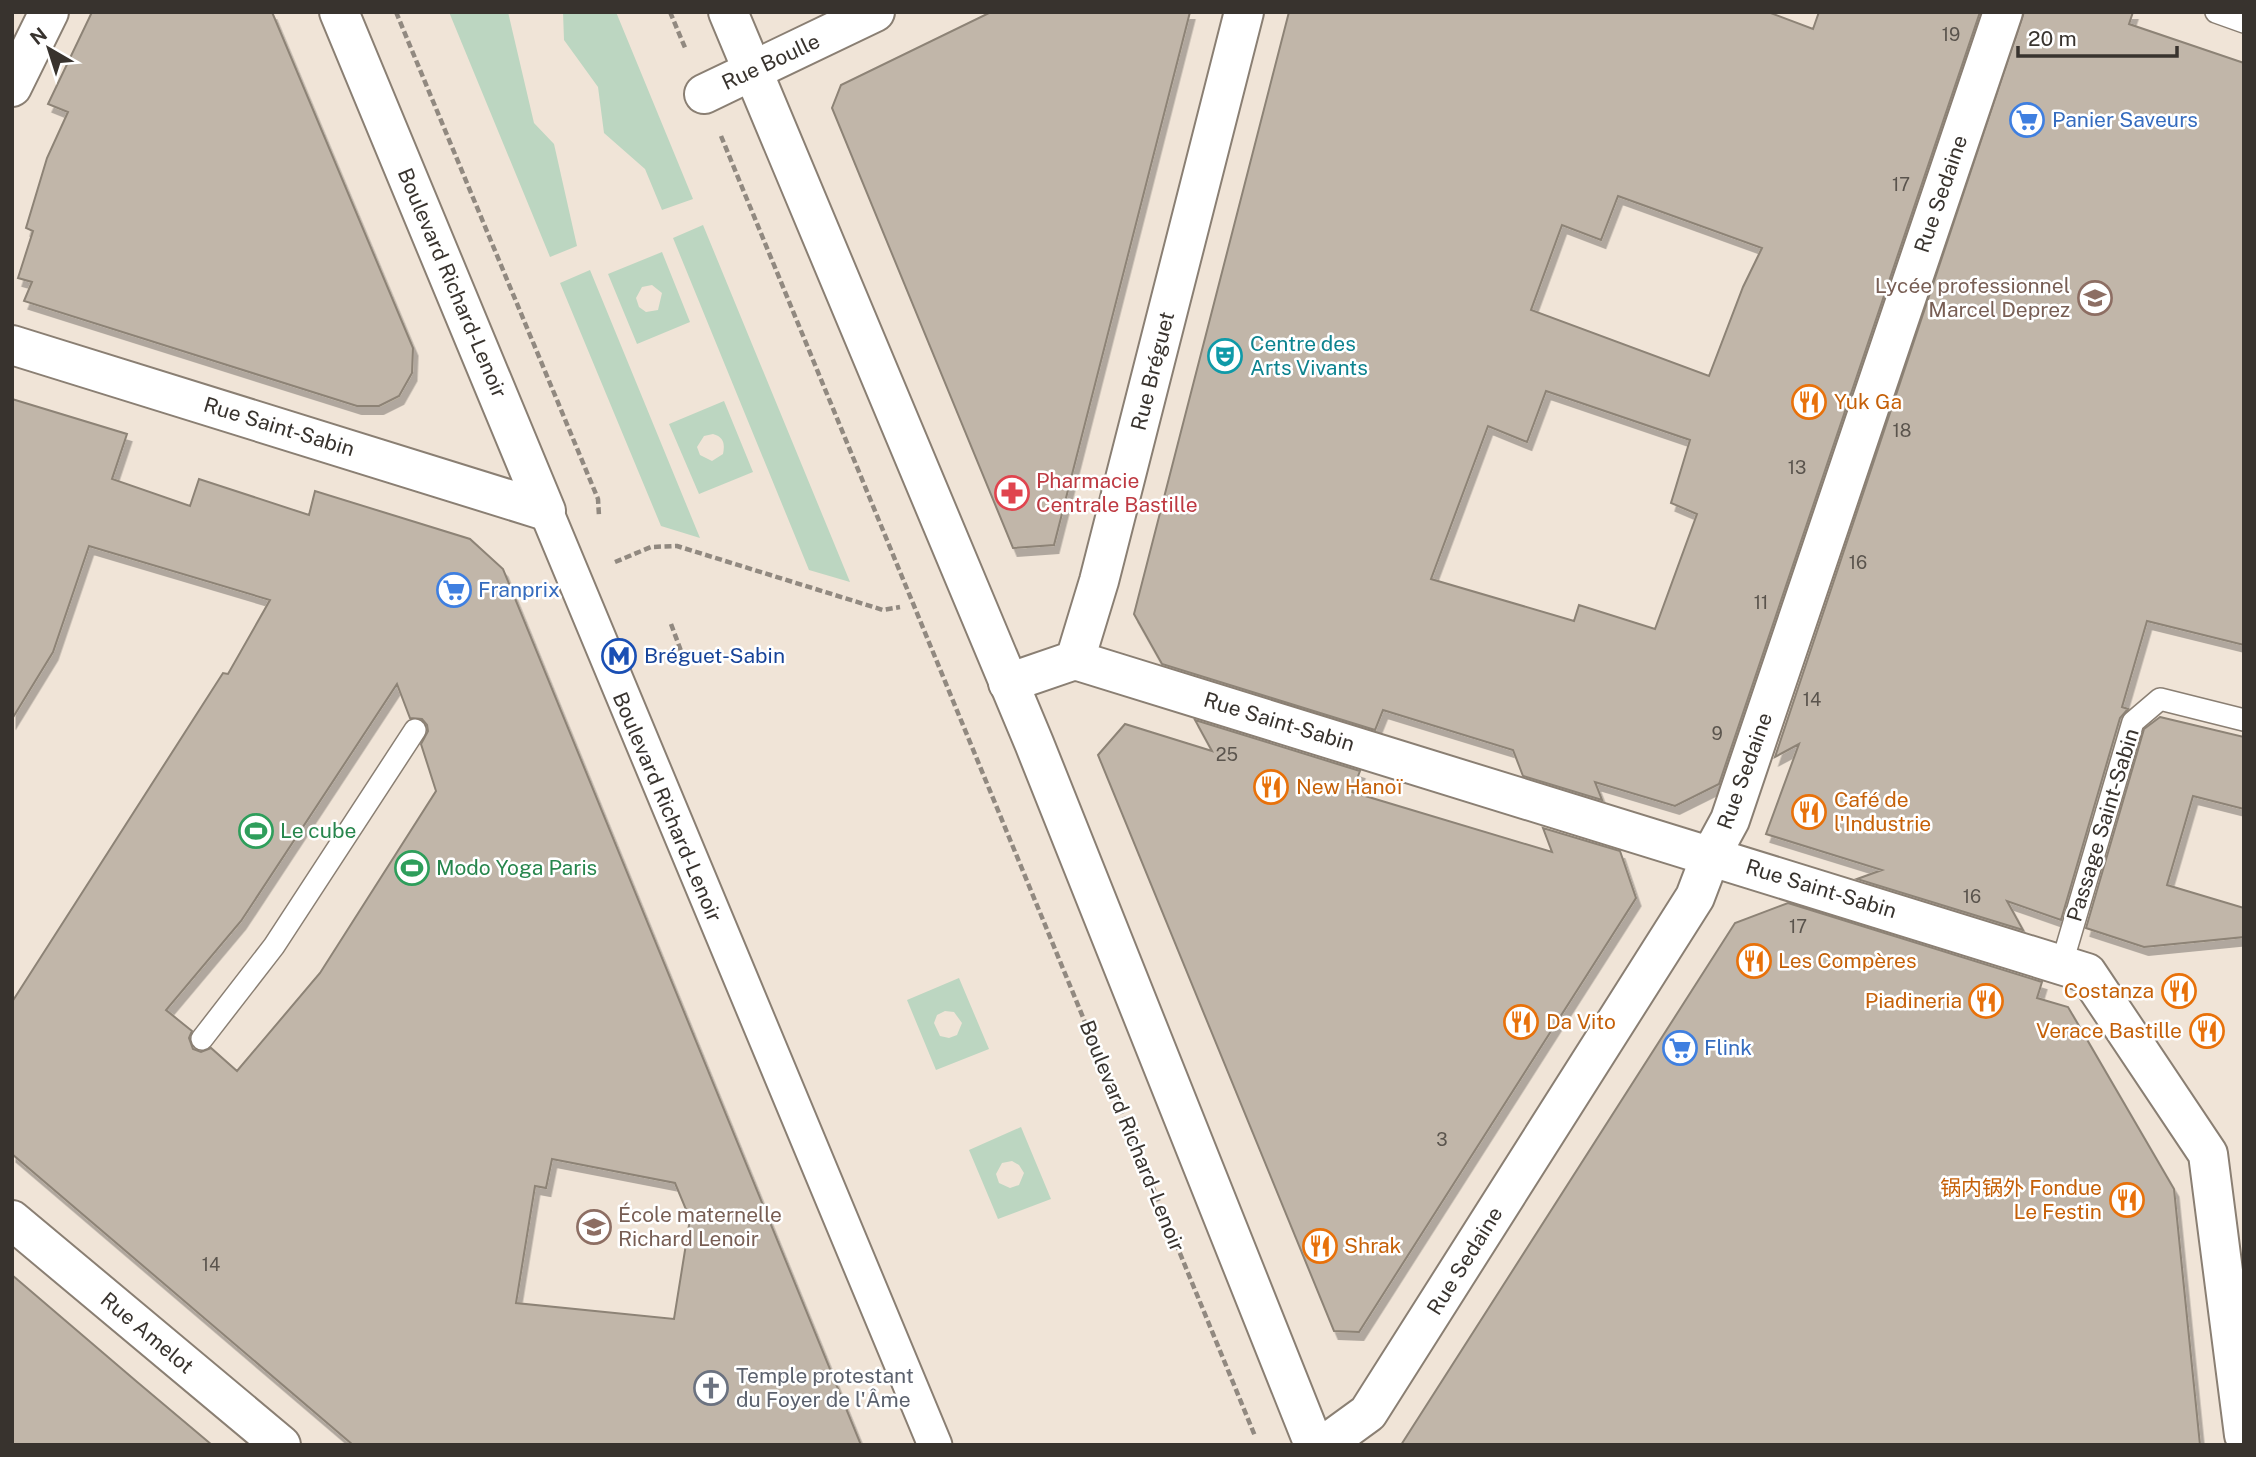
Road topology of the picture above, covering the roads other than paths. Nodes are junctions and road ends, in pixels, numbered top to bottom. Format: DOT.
graph roads {
  1 [pos="49,12"];
  2 [pos="339,12"];
  3 [pos="727,12"];
  4 [pos="875,12"];
  5 [pos="1244,12"];
  6 [pos="2003,12"];
  7 [pos="2216,12"];
  8 [pos="2244,22"];
  9 [pos="751,72"];
  10 [pos="12,87"];
  11 [pos="704,94"];
  12 [pos="12,345"];
  13 [pos="546,510"];
  14 [pos="1074,660"];
  15 [pos="1008,683"];
  16 [pos="2244,720"];
  17 [pos="415,730"];
  18 [pos="1711,855"];
  19 [pos="2062,962"];
  20 [pos="202,1039"];
  21 [pos="12,1220"];
  22 [pos="2244,1435"];
  23 [pos="281,1445"];
  24 [pos="935,1445"];
  25 [pos="1314,1445"];
  26 [pos="1324,1445"];
  1 -- 10 [label="street"];
  2 -- 13 [label="street, Boulevard Richard-Lenoir"];
  3 -- 9 [label="street"];
  4 -- 9 [label="street, Rue Boulle"];
  5 -- 14 [label="street, Rue Bréguet"];
  6 -- 18 [label="street, Rue Sedaine"];
  7 -- 8 [label="lane"];
  9 -- 11 [label="street, Rue Boulle"];
  9 -- 15 [label="street"];
  12 -- 13 [label="street, Rue Saint-Sabin"];
  13 -- 24 [label="street, Boulevard Richard-Lenoir"];
  14 -- 15 [label="street"];
  14 -- 18 [label="street, Rue Saint-Sabin"];
  15 -- 25 [label="street"];
  16 -- 19 [label="lane, Passage Saint-Sabin"];
  17 -- 20 [label="lane"];
  18 -- 19 [label="street, Rue Saint-Sabin"];
  18 -- 26 [label="street, Rue Sedaine"];
  19 -- 22 [label="street, Rue Saint-Sabin"];
  21 -- 23 [label="street, Rue Amelot"];
}
